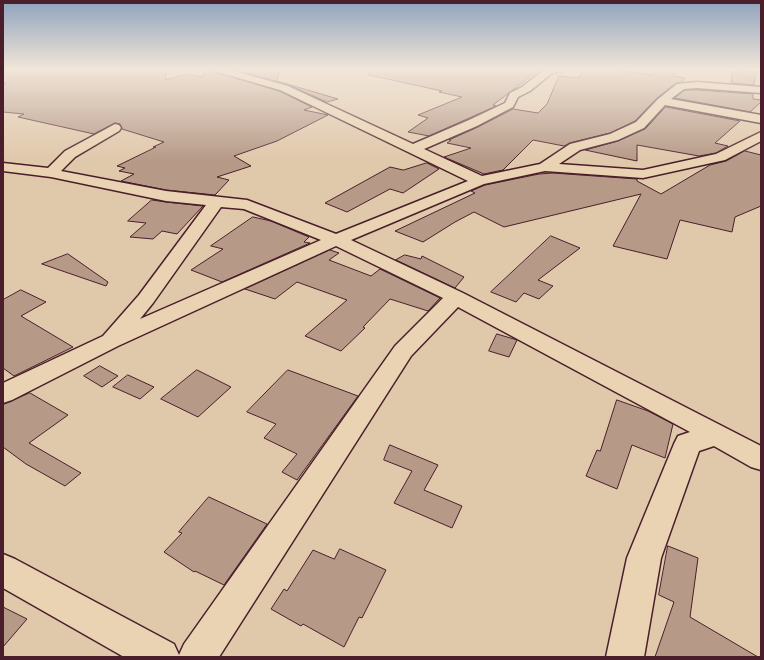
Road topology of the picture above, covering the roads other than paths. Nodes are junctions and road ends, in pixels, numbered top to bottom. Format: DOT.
graph roads {
  1 [pos="309,100"];
  2 [pos="512,100"];
  3 [pos="662,101"];
  4 [pos="761,119"];
  5 [pos="115,128"];
  6 [pos="761,136"];
  7 [pos="413,149"];
  8 [pos="3,167"];
  9 [pos="545,167"];
  10 [pos="51,173"];
  11 [pos="480,181"];
  12 [pos="217,202"];
  13 [pos="337,240"];
  14 [pos="456,297"];
  15 [pos="110,341"];
  16 [pos="3,394"];
  17 [pos="716,434"];
  18 [pos="761,459"];
  19 [pos="3,570"];
  20 [pos="161,657"];
  21 [pos="197,657"];
  22 [pos="625,657"];
  1 -- 7 [label="street"];
  2 -- 7 [label="street"];
  3 -- 4 [label="street"];
  3 -- 9 [label="street"];
  5 -- 10 [label="street"];
  6 -- 9 [label="street"];
  7 -- 11 [label="street"];
  8 -- 10 [label="street"];
  9 -- 11 [label="street"];
  10 -- 12 [label="street"];
  11 -- 13 [label="street"];
  12 -- 13 [label="street"];
  12 -- 15 [label="street"];
  13 -- 14 [label="street"];
  13 -- 15 [label="street"];
  14 -- 17 [label="street"];
  14 -- 21 [label="street"];
  15 -- 16 [label="street"];
  17 -- 18 [label="street"];
  17 -- 22 [label="street"];
  19 -- 20 [label="street"];
}
